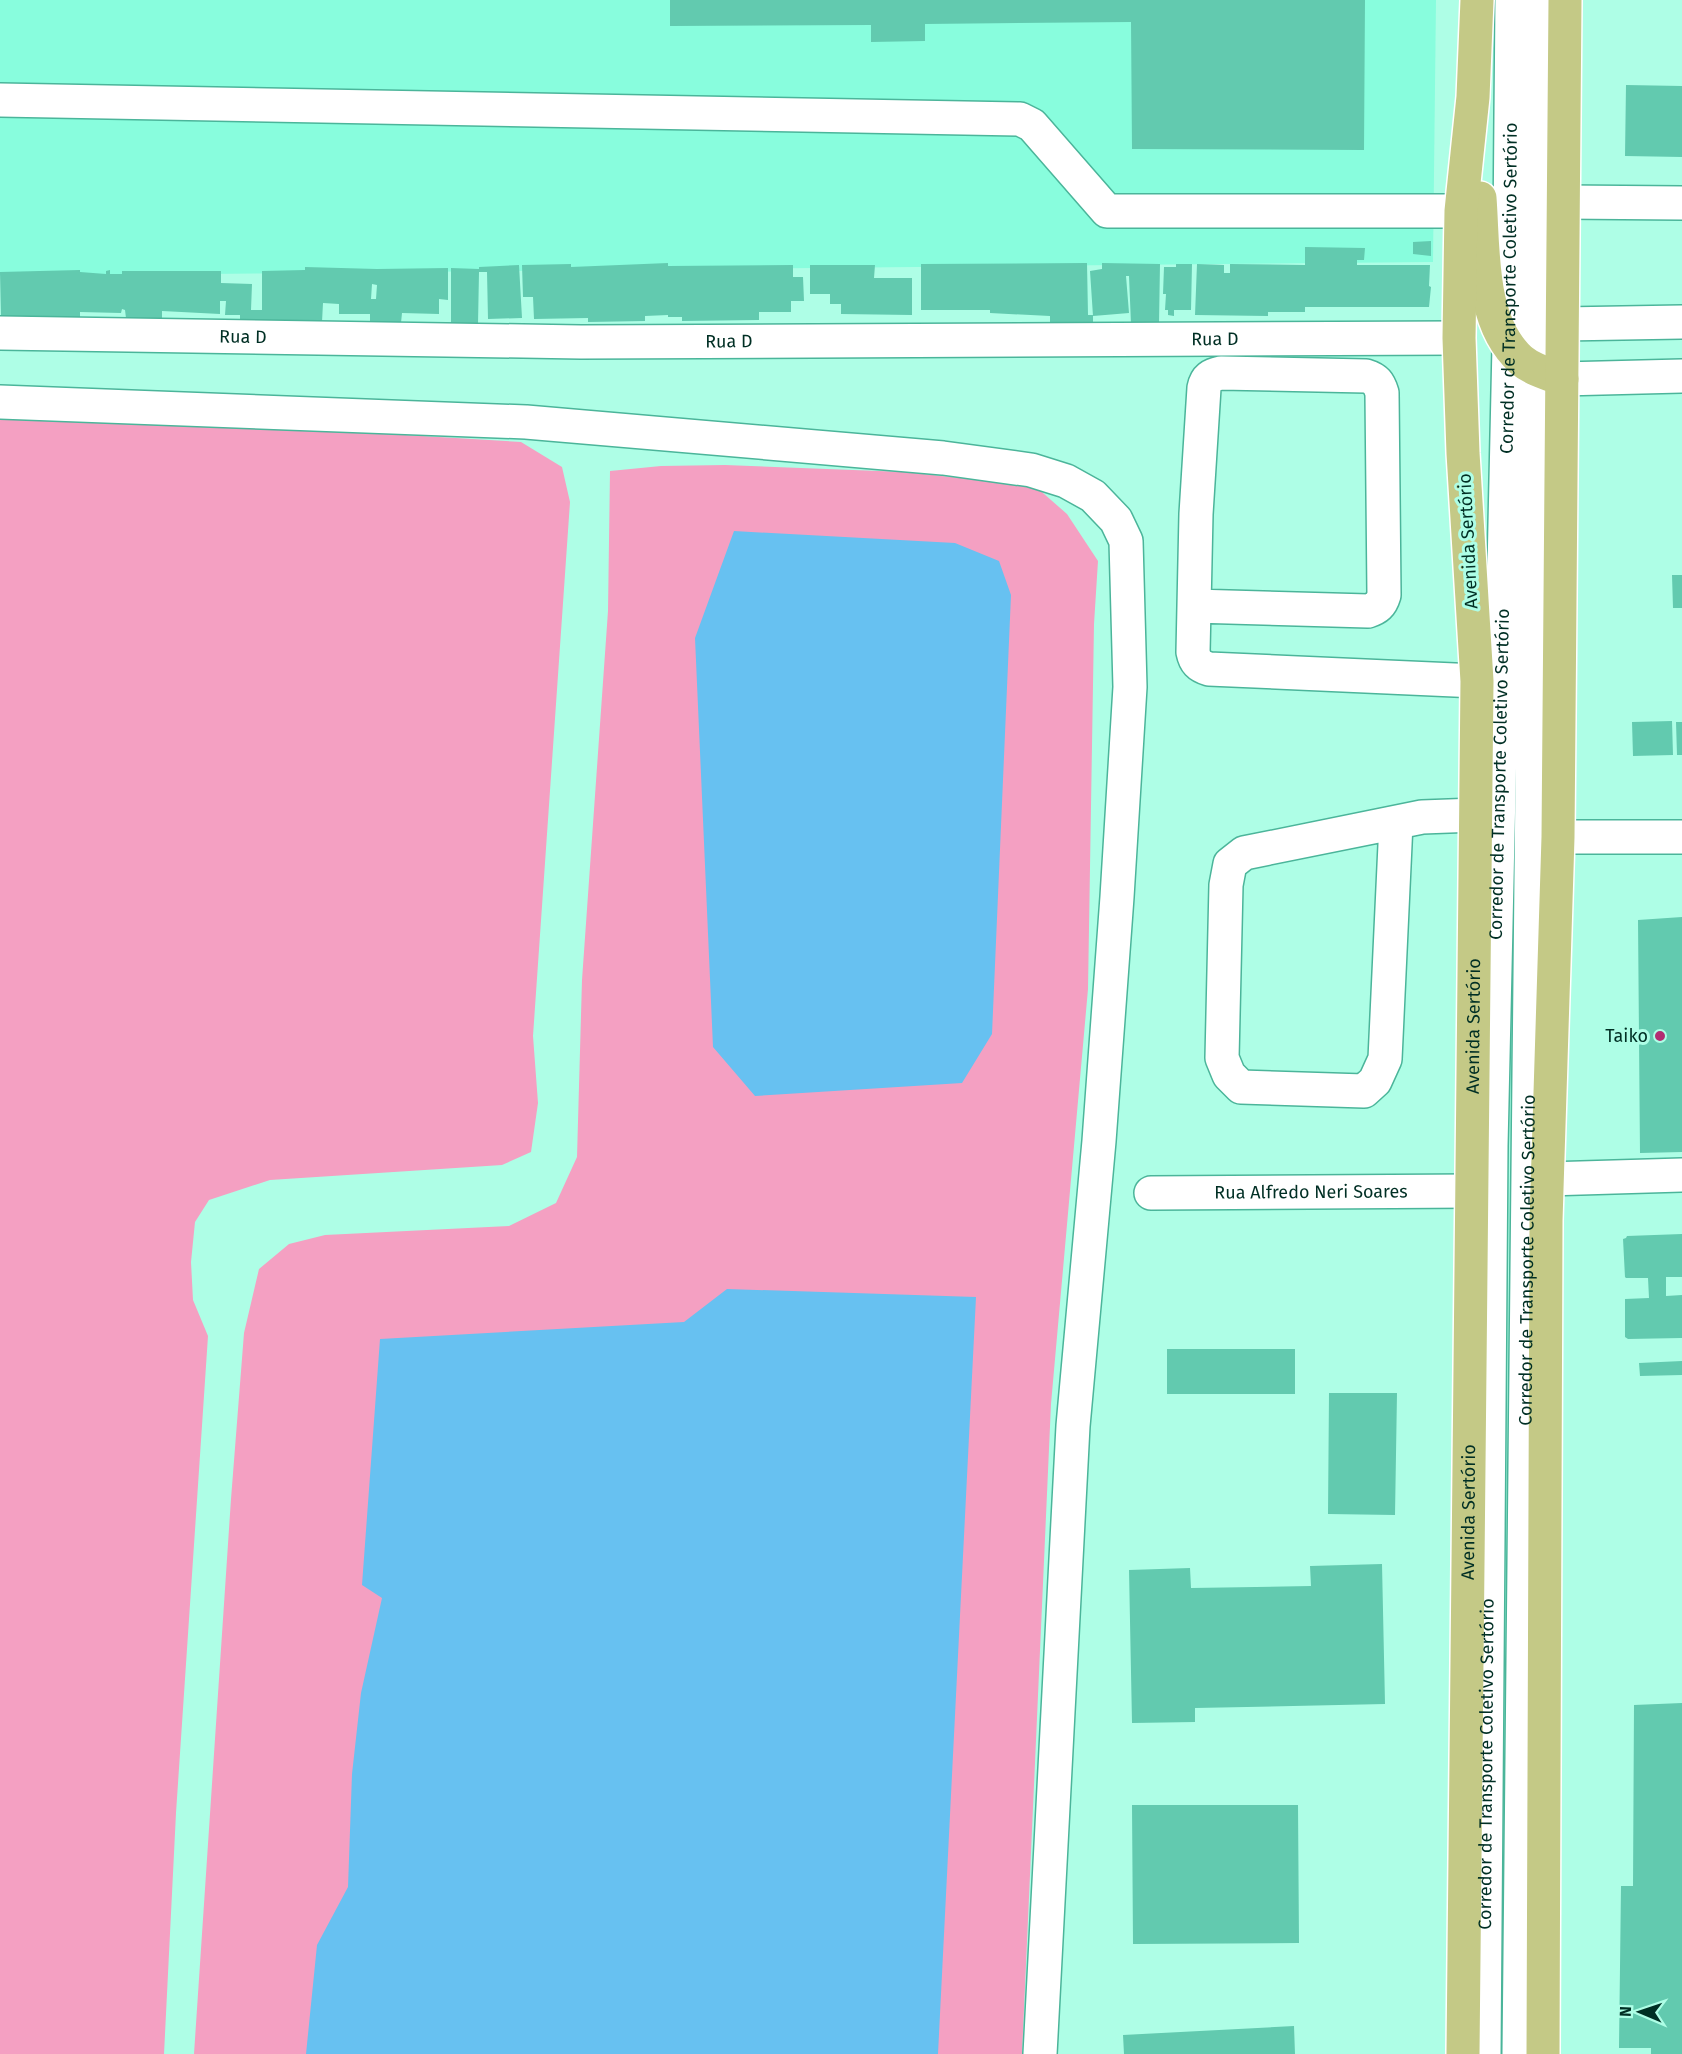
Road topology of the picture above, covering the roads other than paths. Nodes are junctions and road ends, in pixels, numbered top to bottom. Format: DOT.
graph roads {
  1 [pos="1477,0"];
  2 [pos="1512,0"];
  3 [pos="1540,0"];
  4 [pos="1565,0"];
  5 [pos="1473,98"];
  6 [pos="0,100"];
  7 [pos="1563,202"];
  8 [pos="1682,204"];
  9 [pos="1461,210"];
  10 [pos="1682,322"];
  11 [pos="1563,324"];
  12 [pos="0,333"];
  13 [pos="1459,338"];
  14 [pos="1509,346"];
  15 [pos="1549,375"];
  16 [pos="1682,376"];
  17 [pos="0,402"];
  18 [pos="1194,606"];
  19 [pos="1477,681"];
  20 [pos="1476,815"];
  21 [pos="1396,823"];
  22 [pos="1558,837"];
  23 [pos="1682,837"];
  24 [pos="1682,1175"];
  25 [pos="1547,1179"];
  26 [pos="1473,1191"];
  27 [pos="1151,1193"];
  28 [pos="1040,2054"];
  29 [pos="1463,2054"];
  30 [pos="1484,2054"];
  31 [pos="1519,2054"];
  32 [pos="1543,2054"];
  1 -- 5 [label="main road, Avenida Sertório"];
  2 -- 14 [label="street, Corredor de Transporte Coletivo Sertório"];
  3 -- 15 [label="street, Corredor de Transporte Coletivo Sertório"];
  4 -- 7 [label="main road"];
  5 -- 9 [label="main road, Avenida Sertório"];
  5 -- 14 [label="main road"];
  6 -- 9 [label="street"];
  7 -- 8 [label="street"];
  7 -- 11 [label="main road"];
  9 -- 13 [label="main road, Avenida Sertório"];
  10 -- 11 [label="street"];
  11 -- 15 [label="main road"];
  12 -- 13 [label="street, Rua D"];
  13 -- 19 [label="main road, Avenida Sertório"];
  14 -- 15 [label="main road"];
  14 -- 30 [label="street, Corredor de Transporte Coletivo Sertório"];
  15 -- 16 [label="street"];
  15 -- 22 [label="main road"];
  15 -- 31 [label="street, Corredor de Transporte Coletivo Sertório"];
  17 -- 28 [label="street"];
  18 -- 18 [label="street"];
  18 -- 19 [label="street"];
  19 -- 20 [label="main road, Avenida Sertório"];
  20 -- 21 [label="street"];
  20 -- 26 [label="main road, Avenida Sertório"];
  21 -- 21 [label="street"];
  22 -- 23 [label="street"];
  22 -- 25 [label="main road"];
  24 -- 25 [label="street"];
  25 -- 32 [label="main road"];
  26 -- 27 [label="street, Rua Alfredo Neri Soares"];
  26 -- 29 [label="main road, Avenida Sertório"];
}
